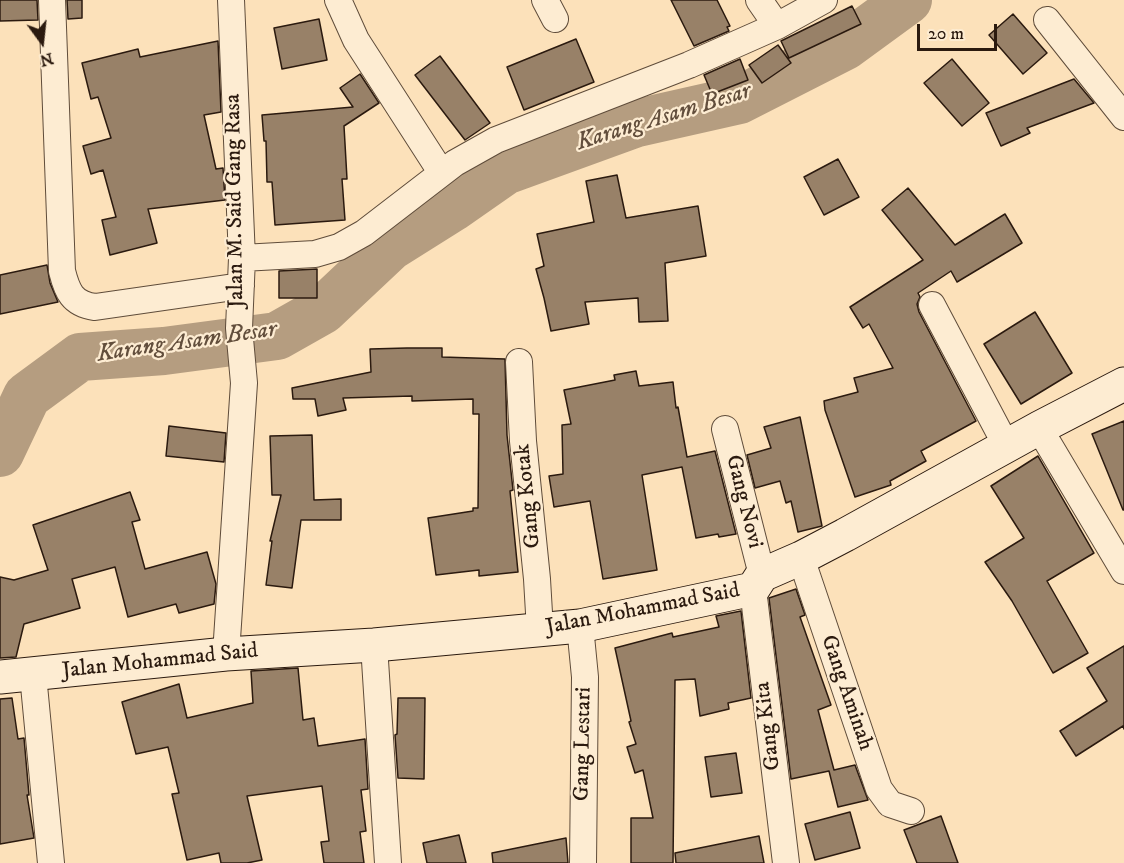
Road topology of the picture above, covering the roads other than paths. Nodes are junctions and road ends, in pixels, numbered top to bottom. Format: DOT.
graph roads {
  1 [pos="52,0"];
  2 [pos="231,0"];
  3 [pos="338,0"];
  4 [pos="759,0"];
  5 [pos="824,0"];
  6 [pos="1047,20"];
  7 [pos="777,26"];
  8 [pos="1124,117"];
  9 [pos="441,172"];
  10 [pos="242,258"];
  11 [pos="241,286"];
  12 [pos="932,305"];
  13 [pos="519,362"];
  14 [pos="1124,384"];
  15 [pos="1039,428"];
  16 [pos="725,429"];
  17 [pos="1007,447"];
  18 [pos="801,558"];
  19 [pos="1124,571"];
  20 [pos="757,582"];
  21 [pos="580,626"];
  22 [pos="540,630"];
  23 [pos="374,645"];
  24 [pos="226,654"];
  25 [pos="33,675"];
  26 [pos="0,677"];
  27 [pos="911,811"];
  28 [pos="51,863"];
  29 [pos="388,863"];
  30 [pos="583,863"];
  31 [pos="786,863"];
  1 -- 11 [label="street"];
  2 -- 10 [label="street, Jalan M. Said Gang Rasa"];
  3 -- 9 [label="street"];
  4 -- 7 [label="street"];
  5 -- 7 [label="street"];
  6 -- 8 [label="street"];
  7 -- 9 [label="street"];
  9 -- 10 [label="street"];
  10 -- 11 [label="street, Jalan M. Said Gang Rasa"];
  11 -- 24 [label="street, Jalan M. Said Gang Rasa"];
  12 -- 17 [label="street"];
  13 -- 22 [label="street, Gang Kotak"];
  14 -- 15 [label="street, Jalan Mohammad Said"];
  15 -- 17 [label="street, Jalan Mohammad Said"];
  15 -- 19 [label="street"];
  16 -- 20 [label="street, Gang Novi"];
  17 -- 18 [label="street, Jalan Mohammad Said"];
  18 -- 20 [label="street, Jalan Mohammad Said"];
  18 -- 27 [label="street, Gang Aminah"];
  20 -- 21 [label="street, Jalan Mohammad Said"];
  20 -- 31 [label="street, Gang Kita"];
  21 -- 22 [label="street, Jalan Mohammad Said"];
  21 -- 30 [label="street, Gang Lestari"];
  22 -- 23 [label="street, Jalan Mohammad Said"];
  23 -- 24 [label="street, Jalan Mohammad Said"];
  23 -- 29 [label="street"];
  24 -- 25 [label="street, Jalan Mohammad Said"];
  25 -- 26 [label="street, Jalan Mohammad Said"];
  25 -- 28 [label="street"];
}
